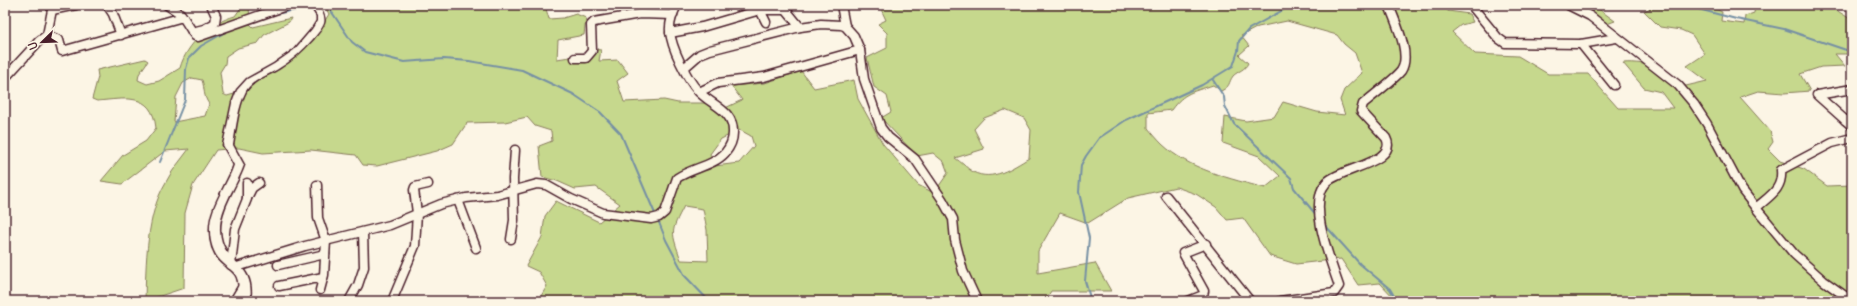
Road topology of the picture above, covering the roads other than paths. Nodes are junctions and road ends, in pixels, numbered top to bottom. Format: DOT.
graph roads {
  1 [pos="76,5"];
  2 [pos="107,5"];
  3 [pos="167,5"];
  4 [pos="211,5"];
  5 [pos="289,5"];
  6 [pos="677,5"];
  7 [pos="841,5"];
  8 [pos="1389,5"];
  9 [pos="1472,5"];
  10 [pos="1568,5"];
  11 [pos="279,7"];
  12 [pos="315,7"];
  13 [pos="53,8"];
  14 [pos="758,8"];
  15 [pos="672,15"];
  16 [pos="183,17"];
  17 [pos="766,22"];
  18 [pos="845,26"];
  19 [pos="800,27"];
  20 [pos="192,32"];
  21 [pos="670,33"];
  22 [pos="121,34"];
  23 [pos="47,36"];
  24 [pos="1616,38"];
  25 [pos="1581,44"];
  26 [pos="860,50"];
  27 [pos="575,58"];
  28 [pos="684,68"];
  29 [pos="5,78"];
  30 [pos="1614,85"];
  31 [pos="1852,89"];
  32 [pos="699,92"];
  33 [pos="1848,120"];
  34 [pos="1852,126"];
  35 [pos="1852,138"];
  36 [pos="515,150"];
  37 [pos="247,183"];
  38 [pos="259,183"];
  39 [pos="428,184"];
  40 [pos="317,185"];
  41 [pos="513,190"];
  42 [pos="1166,196"];
  43 [pos="247,199"];
  44 [pos="458,200"];
  45 [pos="1756,208"];
  46 [pos="417,213"];
  47 [pos="363,232"];
  48 [pos="511,239"];
  49 [pos="326,241"];
  50 [pos="1206,244"];
  51 [pos="476,248"];
  52 [pos="325,254"];
  53 [pos="278,265"];
  54 [pos="234,266"];
  55 [pos="324,278"];
  56 [pos="245,284"];
  57 [pos="279,286"];
  58 [pos="320,290"];
  59 [pos="1852,300"];
  60 [pos="234,301"];
  61 [pos="244,301"];
  62 [pos="349,301"];
  63 [pos="392,301"];
  64 [pos="976,301"];
  65 [pos="1188,301"];
  66 [pos="1250,301"];
  67 [pos="1280,301"];
  1 -- 13 [label="street"];
  2 -- 22 [label="street"];
  3 -- 16 [label="street"];
  4 -- 20 [label="street"];
  5 -- 11 [label="street"];
  6 -- 15 [label="street"];
  7 -- 18 [label="street"];
  8 -- 67 [label="street"];
  9 -- 25 [label="street"];
  10 -- 24 [label="street"];
  11 -- 20 [label="street"];
  12 -- 54 [label="street"];
  13 -- 23 [label="street"];
  14 -- 17 [label="street"];
  14 -- 19 [label="street"];
  14 -- 21 [label="street"];
  15 -- 21 [label="street"];
  15 -- 27 [label="street"];
  16 -- 20 [label="street"];
  16 -- 22 [label="street"];
  18 -- 19 [label="street"];
  18 -- 26 [label="street"];
  19 -- 28 [label="street"];
  21 -- 28 [label="street"];
  22 -- 23 [label="street"];
  23 -- 29 [label="street"];
  24 -- 25 [label="street"];
  24 -- 45 [label="street"];
  25 -- 30 [label="street"];
  26 -- 32 [label="street"];
  26 -- 64 [label="street"];
  28 -- 32 [label="street"];
  31 -- 33 [label="street"];
  32 -- 41 [label="street"];
  33 -- 34 [label="street"];
  35 -- 45 [label="street"];
  36 -- 41 [label="street"];
  37 -- 43 [label="street"];
  38 -- 43 [label="street"];
  39 -- 46 [label="street"];
  40 -- 49 [label="street"];
  41 -- 44 [label="street"];
  41 -- 48 [label="street"];
  42 -- 50 [label="street"];
  43 -- 54 [label="street"];
  44 -- 46 [label="street"];
  44 -- 51 [label="street"];
  45 -- 59 [label="street"];
  46 -- 47 [label="street"];
  46 -- 63 [label="street"];
  47 -- 49 [label="street"];
  47 -- 62 [label="street"];
  49 -- 52 [label="street"];
  49 -- 54 [label="street"];
  50 -- 65 [label="street"];
  50 -- 66 [label="street"];
  52 -- 53 [label="street"];
  52 -- 55 [label="street"];
  54 -- 56 [label="street"];
  55 -- 57 [label="street"];
  55 -- 58 [label="street"];
  56 -- 60 [label="street"];
  56 -- 61 [label="street"];
}
